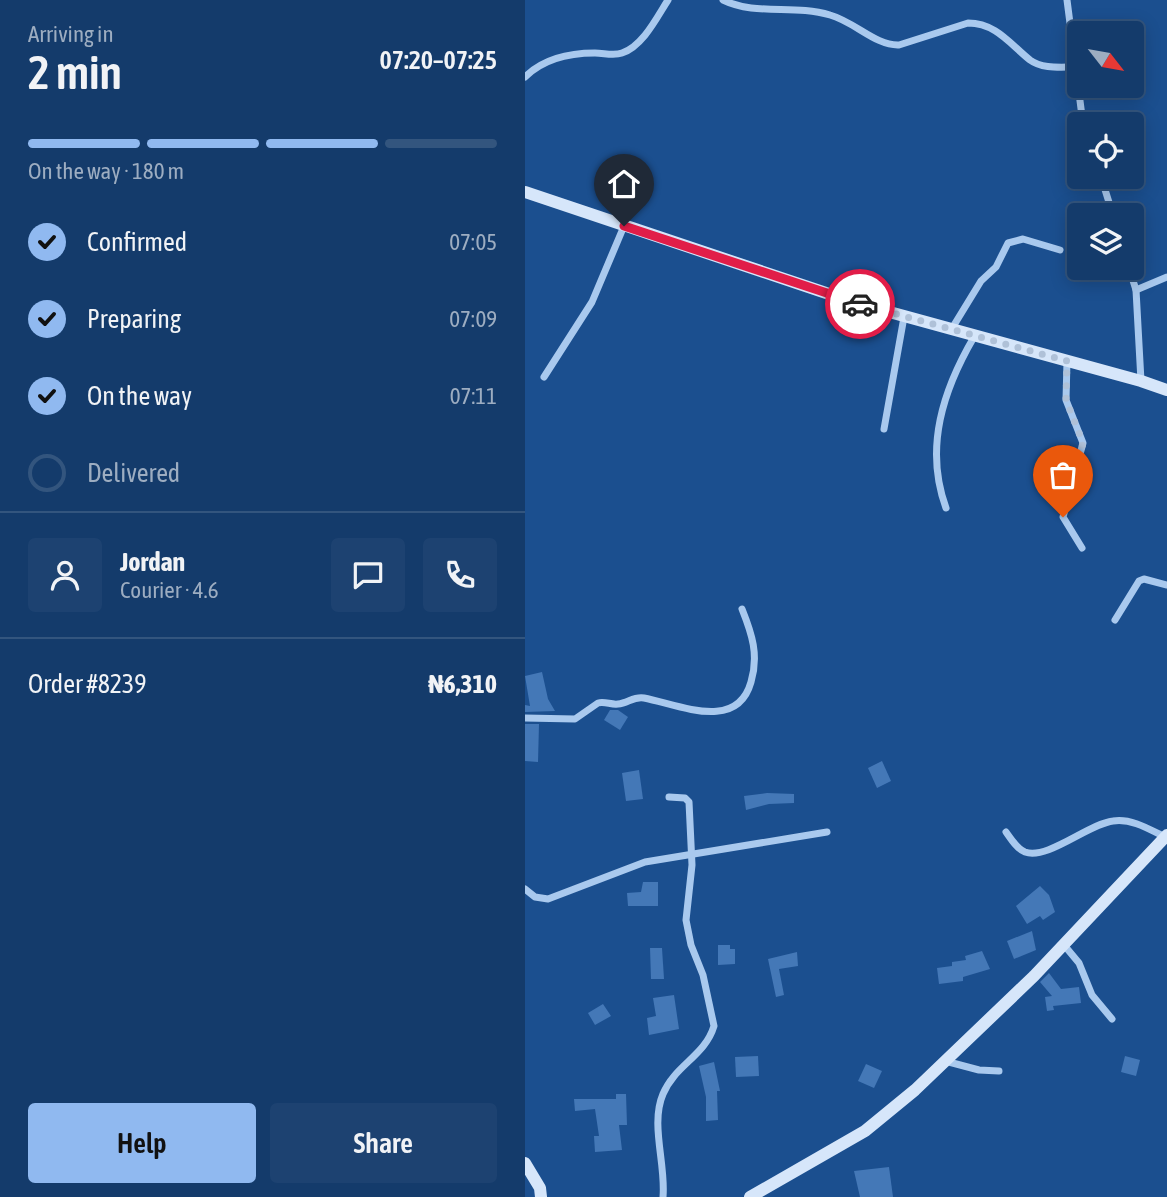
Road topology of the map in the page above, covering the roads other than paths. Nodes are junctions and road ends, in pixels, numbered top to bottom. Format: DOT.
graph roads {
  1 [pos="668,0"];
  2 [pos="723,0"];
  3 [pos="1067,0"];
  4 [pos="1069,21"];
  5 [pos="1067,67"];
  6 [pos="525,78"];
  7 [pos="525,192"];
  8 [pos="624,226"];
  9 [pos="1059,250"];
  10 [pos="1167,277"];
  11 [pos="1133,280"];
  12 [pos="1136,290"];
  13 [pos="904,317"];
  14 [pos="951,330"];
  15 [pos="974,337"];
  16 [pos="1067,361"];
  17 [pos="544,377"];
  18 [pos="1141,381"];
  19 [pos="1167,390"];
  20 [pos="884,429"];
  21 [pos="946,508"];
  22 [pos="1082,548"];
  23 [pos="1167,585"];
  24 [pos="742,610"];
  25 [pos="1115,620"];
  26 [pos="525,718"];
  27 [pos="669,797"];
  28 [pos="827,832"];
  29 [pos="1006,832"];
  30 [pos="1166,836"];
  31 [pos="691,853"];
  32 [pos="525,889"];
  33 [pos="1064,945"];
  34 [pos="1112,1019"];
  35 [pos="945,1061"];
  36 [pos="999,1071"];
  37 [pos="525,1163"];
  38 [pos="541,1197"];
  39 [pos="663,1197"];
  40 [pos="750,1197"];
  1 -- 6 [label="street"];
  2 -- 5 [label="street"];
  3 -- 4 [label="street"];
  7 -- 8 [label="main road"];
  8 -- 13 [label="main road"];
  8 -- 17 [label="street"];
  9 -- 14 [label="street"];
  10 -- 12 [label="street"];
  11 -- 12 [label="street"];
  12 -- 18 [label="street"];
  13 -- 14 [label="main road"];
  13 -- 20 [label="street"];
  14 -- 15 [label="main road"];
  15 -- 16 [label="main road"];
  15 -- 21 [label="street"];
  16 -- 18 [label="main road"];
  16 -- 22 [label="street"];
  18 -- 19 [label="main road"];
  23 -- 25 [label="street"];
  24 -- 26 [label="street"];
  27 -- 31 [label="street"];
  28 -- 31 [label="street"];
  29 -- 30 [label="street"];
  30 -- 33 [label="main road"];
  31 -- 32 [label="street"];
  31 -- 39 [label="street"];
  33 -- 34 [label="street"];
  33 -- 35 [label="main road"];
  35 -- 36 [label="street"];
  35 -- 40 [label="main road"];
  37 -- 38 [label="main road"];
}
